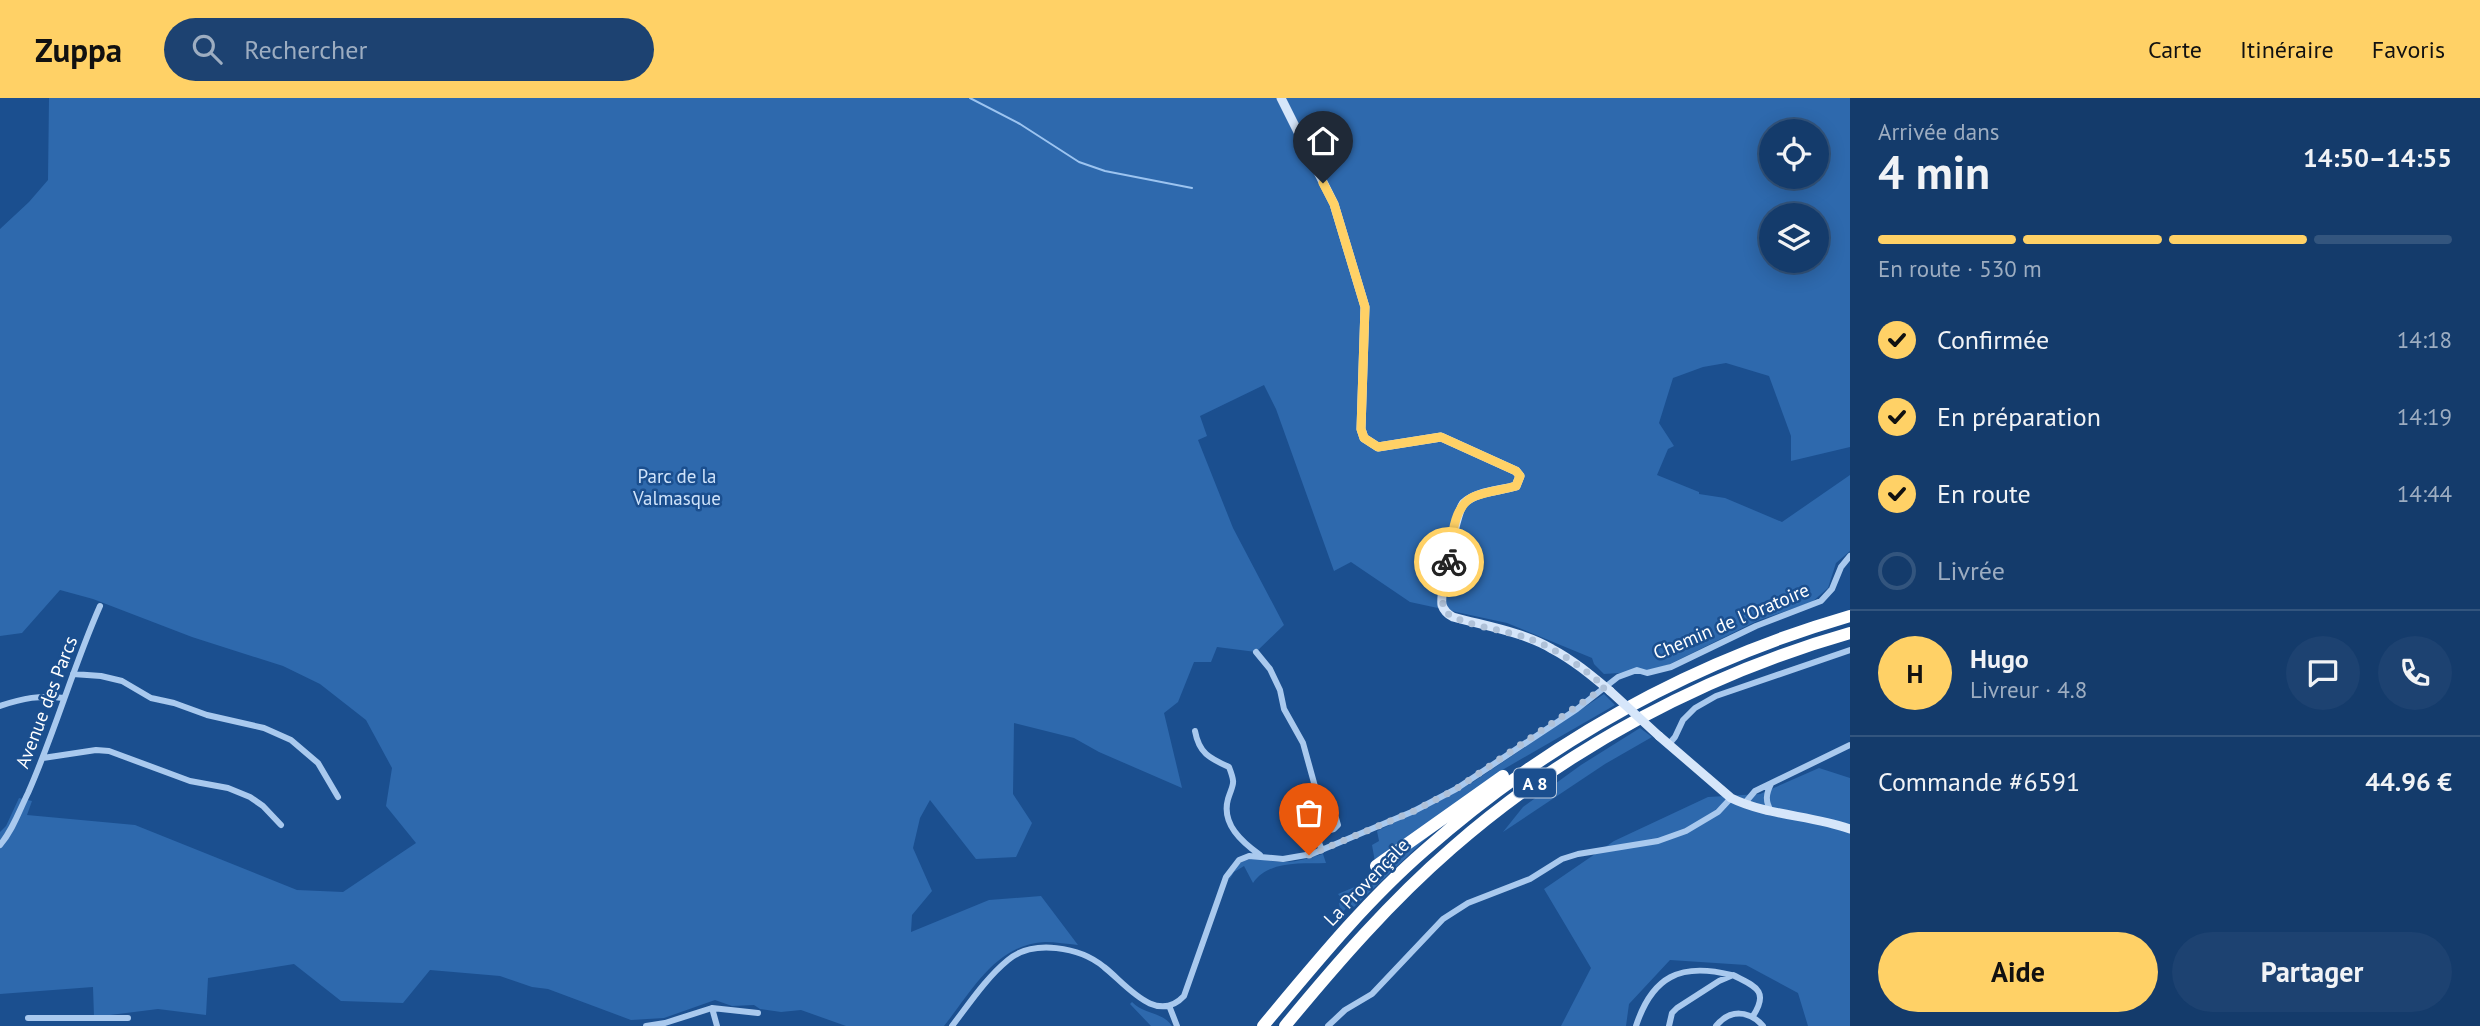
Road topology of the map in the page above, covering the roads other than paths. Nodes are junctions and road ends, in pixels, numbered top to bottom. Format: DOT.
graph roads {
  1 [pos="1281,98"];
  2 [pos="1850,556"];
  3 [pos="100,606"];
  4 [pos="1850,616"];
  5 [pos="1850,633"];
  6 [pos="1850,650"];
  7 [pos="1256,652"];
  8 [pos="73,674"];
  9 [pos="1608,689"];
  10 [pos="64,698"];
  11 [pos="0,706"];
  12 [pos="1195,730"];
  13 [pos="1669,744"];
  14 [pos="1850,745"];
  15 [pos="1556,749"];
  16 [pos="43,758"];
  17 [pos="1771,784"];
  18 [pos="338,797"];
  19 [pos="1731,798"];
  20 [pos="1744,804"];
  21 [pos="1771,811"];
  22 [pos="281,825"];
  23 [pos="1850,829"];
  24 [pos="0,845"];
  25 [pos="1322,850"];
  26 [pos="1260,855"];
  27 [pos="1376,866"];
  28 [pos="1344,957"];
  29 [pos="1733,975"];
  30 [pos="1170,1008"];
  31 [pos="712,1009"];
  32 [pos="758,1013"];
  33 [pos="1753,1016"];
  34 [pos="28,1018"];
  35 [pos="128,1020"];
  36 [pos="646,1026"];
  37 [pos="717,1026"];
  38 [pos="952,1026"];
  39 [pos="1177,1026"];
  40 [pos="1263,1026"];
  41 [pos="1285,1026"];
  42 [pos="1296,1026"];
  43 [pos="1328,1026"];
  44 [pos="1636,1026"];
  45 [pos="1669,1026"];
  46 [pos="1716,1026"];
  47 [pos="1763,1026"];
  1 -- 9 [label="main road"];
  2 -- 9 [label="street, Chemin de l'Oratoire"];
  3 -- 8 [label="street, Avenue des Parcs"];
  4 -- 15 [label="highway, La Provençale / A 8"];
  5 -- 28 [label="highway, La Provençale / A 8"];
  6 -- 13 [label="street"];
  7 -- 25 [label="street"];
  8 -- 10 [label="street, Avenue des Parcs"];
  8 -- 18 [label="street"];
  9 -- 13 [label="main road, bridge"];
  9 -- 25 [label="street, Chemin de l'Oratoire"];
  10 -- 11 [label="street"];
  10 -- 16 [label="street, Avenue des Parcs"];
  12 -- 26 [label="street"];
  13 -- 19 [label="main road"];
  14 -- 17 [label="street"];
  15 -- 27 [label="highway"];
  15 -- 40 [label="highway, La Provençale / A 8"];
  16 -- 22 [label="street"];
  16 -- 24 [label="street, Avenue des Parcs"];
  17 -- 20 [label="street"];
  17 -- 21 [label="street"];
  19 -- 20 [label="main road"];
  19 -- 43 [label="street"];
  20 -- 21 [label="main road"];
  21 -- 23 [label="main road"];
  25 -- 26 [label="street, Chemin de l'Oratoire"];
  26 -- 30 [label="street"];
  28 -- 41 [label="highway, La Provençale / A 8"];
  28 -- 42 [label="highway"];
  29 -- 33 [label="street"];
  29 -- 44 [label="street"];
  29 -- 45 [label="street"];
  30 -- 38 [label="street"];
  30 -- 39 [label="street"];
  31 -- 32 [label="street"];
  31 -- 36 [label="street"];
  31 -- 37 [label="street"];
  33 -- 46 [label="street"];
  33 -- 47 [label="street"];
  34 -- 35 [label="street"];
}
